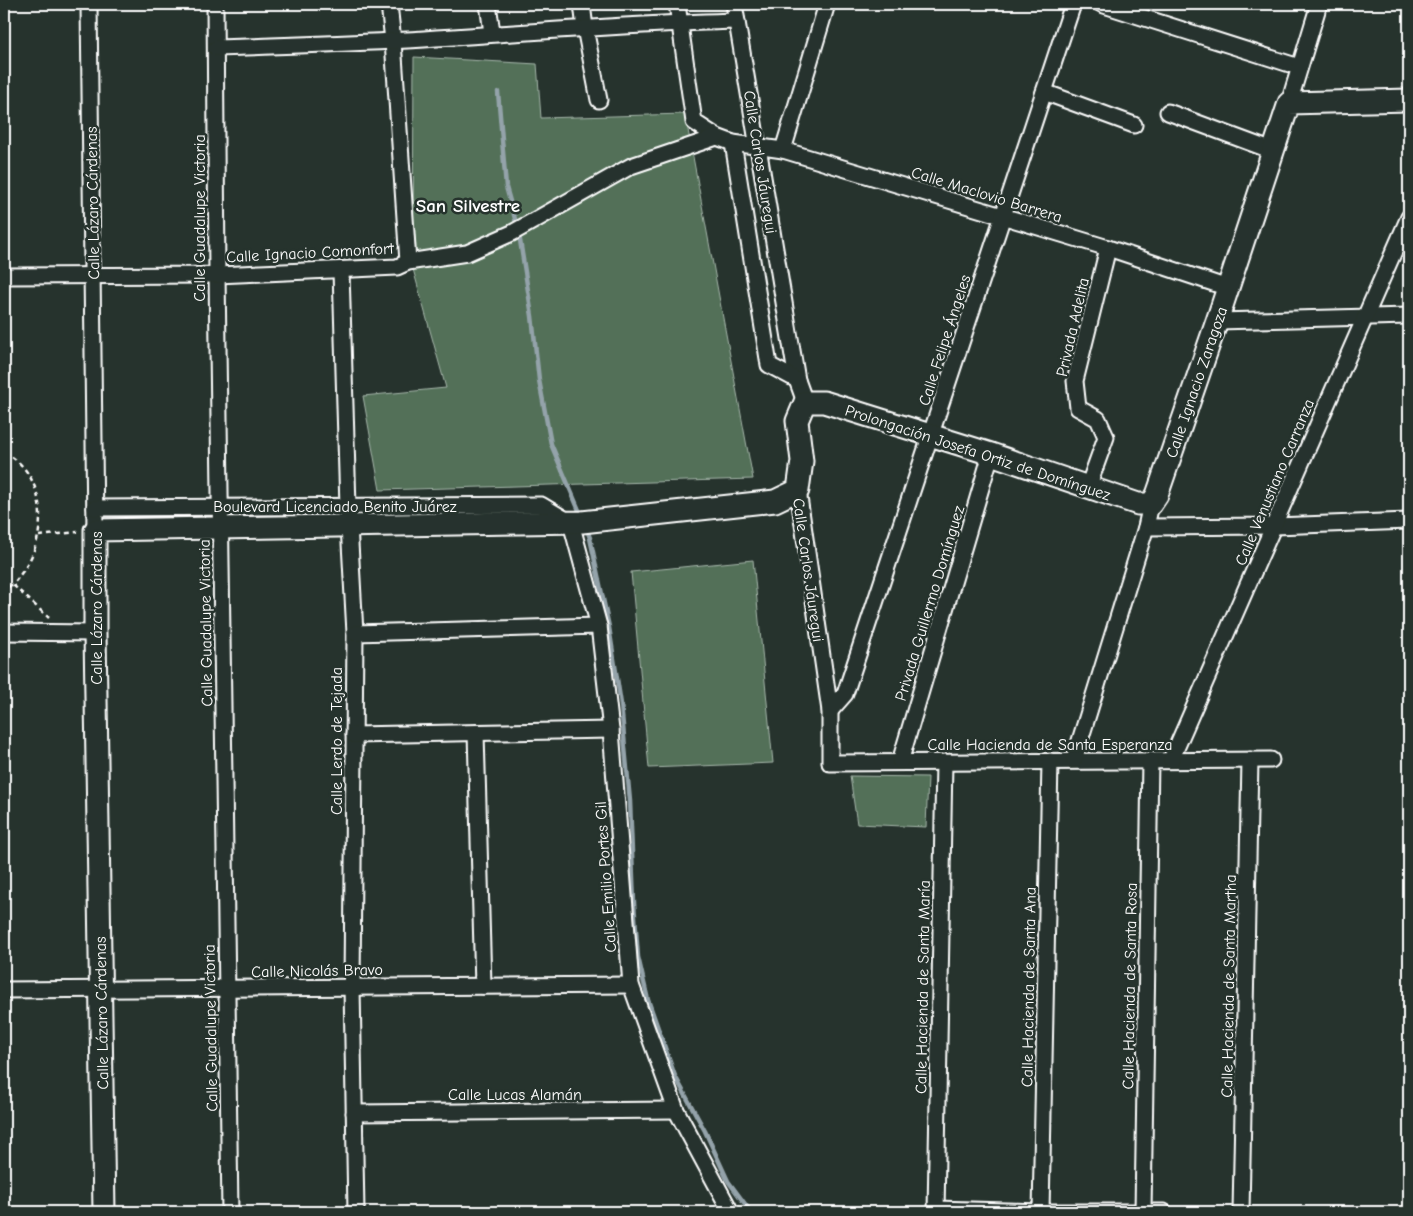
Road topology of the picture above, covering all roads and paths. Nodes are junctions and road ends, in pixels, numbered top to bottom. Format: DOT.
graph roads {
  1 [pos="89,4"];
  2 [pos="215,4"];
  3 [pos="389,4"];
  4 [pos="488,4"];
  5 [pos="582,4"];
  6 [pos="676,4"];
  7 [pos="734,4"];
  8 [pos="827,4"];
  9 [pos="1073,4"];
  10 [pos="1102,4"];
  11 [pos="1318,4"];
  12 [pos="737,21"];
  13 [pos="678,23"];
  14 [pos="585,28"];
  15 [pos="492,33"];
  16 [pos="393,41"];
  17 [pos="216,48"];
  18 [pos="1300,68"];
  19 [pos="1044,92"];
  20 [pos="599,100"];
  21 [pos="1409,100"];
  22 [pos="1289,103"];
  23 [pos="1168,112"];
  24 [pos="1134,125"];
  25 [pos="717,137"];
  26 [pos="733,144"];
  27 [pos="759,147"];
  28 [pos="784,150"];
  29 [pos="1273,151"];
  30 [pos="1003,217"];
  31 [pos="1409,217"];
  32 [pos="1108,248"];
  33 [pos="408,262"];
  34 [pos="341,271"];
  35 [pos="92,275"];
  36 [pos="217,275"];
  37 [pos="4,276"];
  38 [pos="1228,288"];
  39 [pos="1409,316"];
  40 [pos="1364,317"];
  41 [pos="1217,321"];
  42 [pos="797,380"];
  43 [pos="805,402"];
  44 [pos="931,436"];
  45 [pos="4,452"];
  46 [pos="991,454"];
  47 [pos="1088,488"];
  48 [pos="798,490"];
  49 [pos="1151,504"];
  50 [pos="220,507"];
  51 [pos="95,508"];
  52 [pos="348,517"];
  53 [pos="1409,521"];
  54 [pos="576,522"];
  55 [pos="1275,526"];
  56 [pos="1146,527"];
  57 [pos="221,529"];
  58 [pos="96,530"];
  59 [pos="39,536"];
  60 [pos="12,585"];
  61 [pos="4,589"];
  62 [pos="599,626"];
  63 [pos="4,632"];
  64 [pos="65,633"];
  65 [pos="95,633"];
  66 [pos="355,633"];
  67 [pos="830,710"];
  68 [pos="611,730"];
  69 [pos="476,733"];
  70 [pos="354,735"];
  71 [pos="1074,760"];
  72 [pos="1150,760"];
  73 [pos="1171,760"];
  74 [pos="1250,760"];
  75 [pos="1271,760"];
  76 [pos="900,762"];
  77 [pos="944,762"];
  78 [pos="1050,762"];
  79 [pos="830,763"];
  80 [pos="483,986"];
  81 [pos="631,986"];
  82 [pos="352,987"];
  83 [pos="227,988"];
  84 [pos="4,990"];
  85 [pos="101,990"];
  86 [pos="676,1110"];
  87 [pos="354,1113"];
  88 [pos="936,1210"];
  89 [pos="104,1212"];
  90 [pos="230,1212"];
  91 [pos="356,1212"];
  92 [pos="731,1212"];
  93 [pos="1041,1212"];
  94 [pos="1143,1212"];
  95 [pos="1164,1212"];
  96 [pos="1241,1212"];
  1 -- 35 [label="street, Calle Lázaro Cárdenas"];
  2 -- 17 [label="street, Calle Guadalupe Victoria"];
  3 -- 16 [label="street"];
  4 -- 15 [label="street"];
  5 -- 14 [label="street"];
  6 -- 13 [label="street, Calle Maclovio Barrera"];
  7 -- 12 [label="street, Calle Carlos Jáuregui"];
  8 -- 28 [label="street"];
  9 -- 19 [label="street, Calle Felipe Ángeles"];
  10 -- 18 [label="street"];
  11 -- 18 [label="street, Calle Ignacio Zaragoza"];
  12 -- 13 [label="street"];
  12 -- 27 [label="street, Calle Carlos Jáuregui"];
  13 -- 14 [label="street"];
  13 -- 25 [label="street, Calle Maclovio Barrera"];
  14 -- 15 [label="street"];
  14 -- 20 [label="street"];
  15 -- 16 [label="street"];
  16 -- 17 [label="street"];
  16 -- 33 [label="street"];
  17 -- 36 [label="street, Calle Guadalupe Victoria"];
  18 -- 22 [label="street, Calle Ignacio Zaragoza"];
  19 -- 24 [label="street"];
  19 -- 30 [label="street, Calle Felipe Ángeles"];
  21 -- 22 [label="street"];
  22 -- 29 [label="street, Calle Ignacio Zaragoza"];
  23 -- 29 [label="street"];
  25 -- 26 [label="street, Calle Maclovio Barrera"];
  25 -- 33 [label="street, Calle Ignacio Comonfort"];
  26 -- 27 [label="street, Calle Maclovio Barrera"];
  26 -- 42 [label="street, Calle Carlos Jáuregui"];
  27 -- 28 [label="street, Calle Maclovio Barrera"];
  27 -- 42 [label="street, Calle Carlos Jáuregui"];
  28 -- 30 [label="street, Calle Maclovio Barrera"];
  29 -- 38 [label="street, Calle Ignacio Zaragoza"];
  30 -- 32 [label="street, Calle Maclovio Barrera"];
  30 -- 44 [label="street, Calle Felipe Ángeles"];
  31 -- 40 [label="street, Calle Venustiano Carranza"];
  32 -- 38 [label="street, Calle Maclovio Barrera"];
  32 -- 47 [label="street, Privada Adelita"];
  33 -- 34 [label="street, Calle Ignacio Comonfort"];
  34 -- 36 [label="street, Calle Ignacio Comonfort"];
  34 -- 52 [label="street, Calle Lerdo de Tejada"];
  35 -- 36 [label="street, Calle Ignacio Comonfort"];
  35 -- 37 [label="street, Calle Ignacio Comonfort"];
  35 -- 51 [label="street, Calle Lázaro Cárdenas"];
  36 -- 50 [label="street, Calle Guadalupe Victoria"];
  38 -- 41 [label="street, Calle Ignacio Zaragoza"];
  39 -- 40 [label="street"];
  40 -- 41 [label="street"];
  40 -- 55 [label="street, Calle Venustiano Carranza"];
  41 -- 49 [label="street, Calle Ignacio Zaragoza"];
  42 -- 43 [label="street, Calle Carlos Jáuregui"];
  43 -- 44 [label="street, Prolongación Josefa Ortiz de Domínguez"];
  43 -- 48 [label="street, Calle Carlos Jáuregui"];
  44 -- 46 [label="street, Prolongación Josefa Ortiz de Domínguez"];
  44 -- 67 [label="street, Calle Felipe Ángeles"];
  45 -- 59 [label="path"];
  46 -- 47 [label="street, Prolongación Josefa Ortiz de Domínguez"];
  46 -- 76 [label="street, Privada Guillermo Domínguez"];
  47 -- 49 [label="street, Prolongación Josefa Ortiz de Domínguez"];
  48 -- 54 [label="street, Boulevard Licenciado Benito Juárez"];
  48 -- 67 [label="street, Calle Carlos Jáuregui"];
  49 -- 56 [label="street, Calle Ignacio Zaragoza"];
  50 -- 51 [label="street, Boulevard Licenciado Benito Juárez"];
  50 -- 52 [label="street, Boulevard Licenciado Benito Juárez"];
  50 -- 57 [label="street, Calle Guadalupe Victoria"];
  51 -- 58 [label="street, Calle Lázaro Cárdenas"];
  52 -- 54 [label="street, Boulevard Licenciado Benito Juárez"];
  52 -- 57 [label="street, Boulevard Licenciado Benito Juárez"];
  52 -- 66 [label="street, Calle Lerdo de Tejada"];
  53 -- 55 [label="street"];
  54 -- 62 [label="street, Calle Emilio Portes Gil"];
  55 -- 56 [label="street"];
  55 -- 73 [label="street, Calle Venustiano Carranza"];
  56 -- 71 [label="street, Calle Ignacio Zaragoza"];
  57 -- 58 [label="street, Boulevard Licenciado Benito Juárez"];
  57 -- 83 [label="street, Calle Guadalupe Victoria"];
  58 -- 59 [label="path"];
  58 -- 65 [label="street, Calle Lázaro Cárdenas"];
  59 -- 60 [label="path"];
  60 -- 61 [label="path"];
  60 -- 64 [label="path"];
  62 -- 66 [label="street"];
  62 -- 68 [label="street, Calle Emilio Portes Gil"];
  63 -- 64 [label="street"];
  64 -- 65 [label="street"];
  65 -- 85 [label="street, Calle Lázaro Cárdenas"];
  66 -- 70 [label="street, Calle Lerdo de Tejada"];
  67 -- 79 [label="street, Calle Carlos Jáuregui"];
  68 -- 69 [label="street"];
  68 -- 81 [label="street, Calle Emilio Portes Gil"];
  69 -- 70 [label="street"];
  69 -- 80 [label="street"];
  70 -- 82 [label="street, Calle Lerdo de Tejada"];
  71 -- 72 [label="street, Calle Hacienda de Santa Esperanza"];
  71 -- 78 [label="street, Calle Hacienda de Santa Esperanza"];
  72 -- 73 [label="street, Calle Hacienda de Santa Esperanza"];
  72 -- 94 [label="street, Calle Hacienda de Santa Rosa"];
  73 -- 74 [label="street, Calle Hacienda de Santa Esperanza"];
  74 -- 75 [label="street, Calle Hacienda de Santa Esperanza"];
  74 -- 96 [label="street, Calle Hacienda de Santa Martha"];
  76 -- 77 [label="street, Calle Hacienda de Santa Esperanza"];
  76 -- 79 [label="street, Calle Hacienda de Santa Esperanza"];
  77 -- 78 [label="street, Calle Hacienda de Santa Esperanza"];
  77 -- 88 [label="street, Calle Hacienda de Santa María"];
  78 -- 93 [label="street, Calle Hacienda de Santa Ana"];
  80 -- 81 [label="street, Calle Nicolás Bravo"];
  80 -- 82 [label="street, Calle Nicolás Bravo"];
  81 -- 86 [label="street, Calle Emilio Portes Gil"];
  82 -- 83 [label="street, Calle Nicolás Bravo"];
  82 -- 87 [label="street, Calle Lerdo de Tejada"];
  83 -- 85 [label="street, Calle Nicolás Bravo"];
  83 -- 90 [label="street, Calle Guadalupe Victoria"];
  84 -- 85 [label="street, Calle Nicolás Bravo"];
  85 -- 89 [label="street, Calle Lázaro Cárdenas"];
  86 -- 87 [label="street, Calle Lucas Alamán"];
  86 -- 92 [label="street, Calle Emilio Portes Gil"];
  87 -- 91 [label="street, Calle Lerdo de Tejada"];
  88 -- 93 [label="street"];
  93 -- 94 [label="street"];
  94 -- 95 [label="street"];
}
